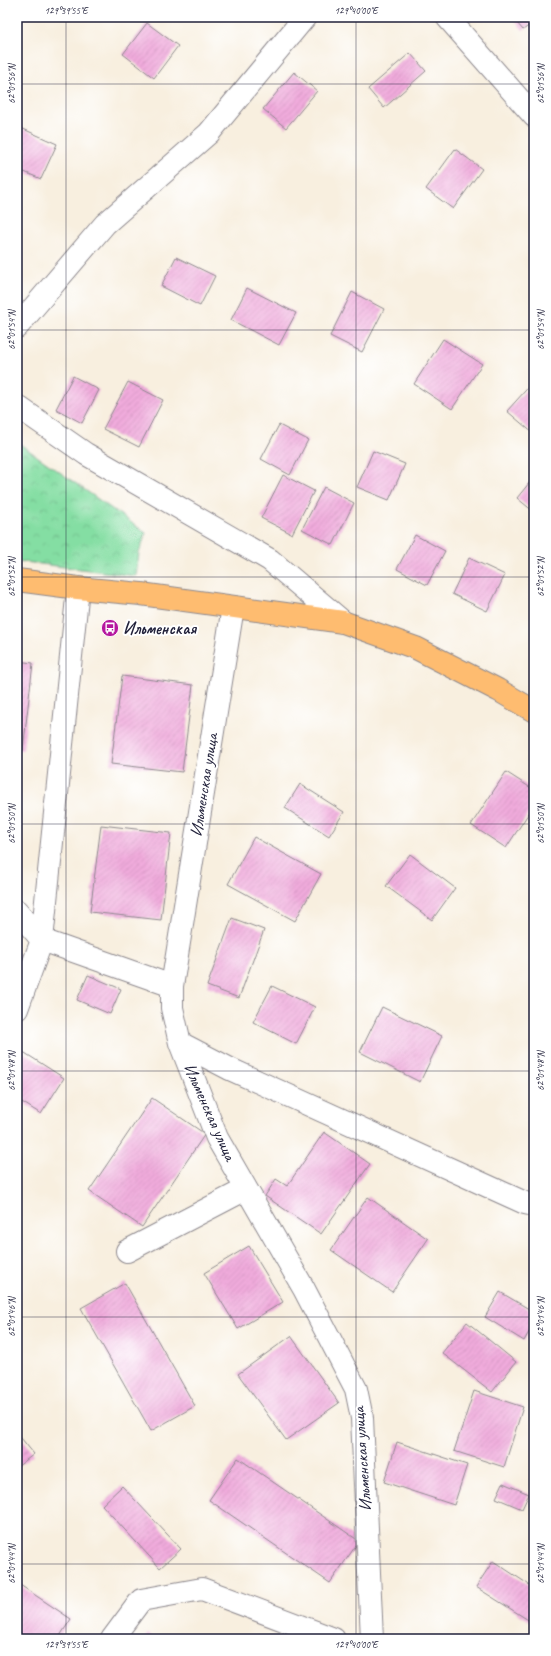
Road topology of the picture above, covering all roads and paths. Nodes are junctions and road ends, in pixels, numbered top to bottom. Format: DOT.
graph roads {
  1 [pos="305,17"];
  2 [pos="447,17"];
  3 [pos="528,110"];
  4 [pos="17,327"];
  5 [pos="17,406"];
  6 [pos="17,580"];
  7 [pos="78,588"];
  8 [pos="233,607"];
  9 [pos="343,622"];
  10 [pos="534,711"];
  11 [pos="17,911"];
  12 [pos="42,940"];
  13 [pos="172,986"];
  14 [pos="17,1009"];
  15 [pos="180,1043"];
  16 [pos="246,1189"];
  17 [pos="534,1205"];
  18 [pos="127,1251"];
  19 [pos="322,1637"];
  20 [pos="112,1639"];
  21 [pos="372,1639"];
  1 -- 4 [label="street"];
  2 -- 3 [label="street"];
  5 -- 9 [label="street"];
  6 -- 7 [label="main road"];
  7 -- 8 [label="main road"];
  7 -- 12 [label="street"];
  8 -- 9 [label="main road"];
  8 -- 13 [label="street, Ильменская улица"];
  9 -- 10 [label="main road"];
  11 -- 12 [label="street"];
  12 -- 13 [label="street"];
  12 -- 14 [label="street"];
  13 -- 15 [label="street, Ильменская улица"];
  15 -- 16 [label="street, Ильменская улица"];
  15 -- 17 [label="street"];
  16 -- 18 [label="street"];
  16 -- 21 [label="street, Ильменская улица"];
  19 -- 20 [label="street"];
}
